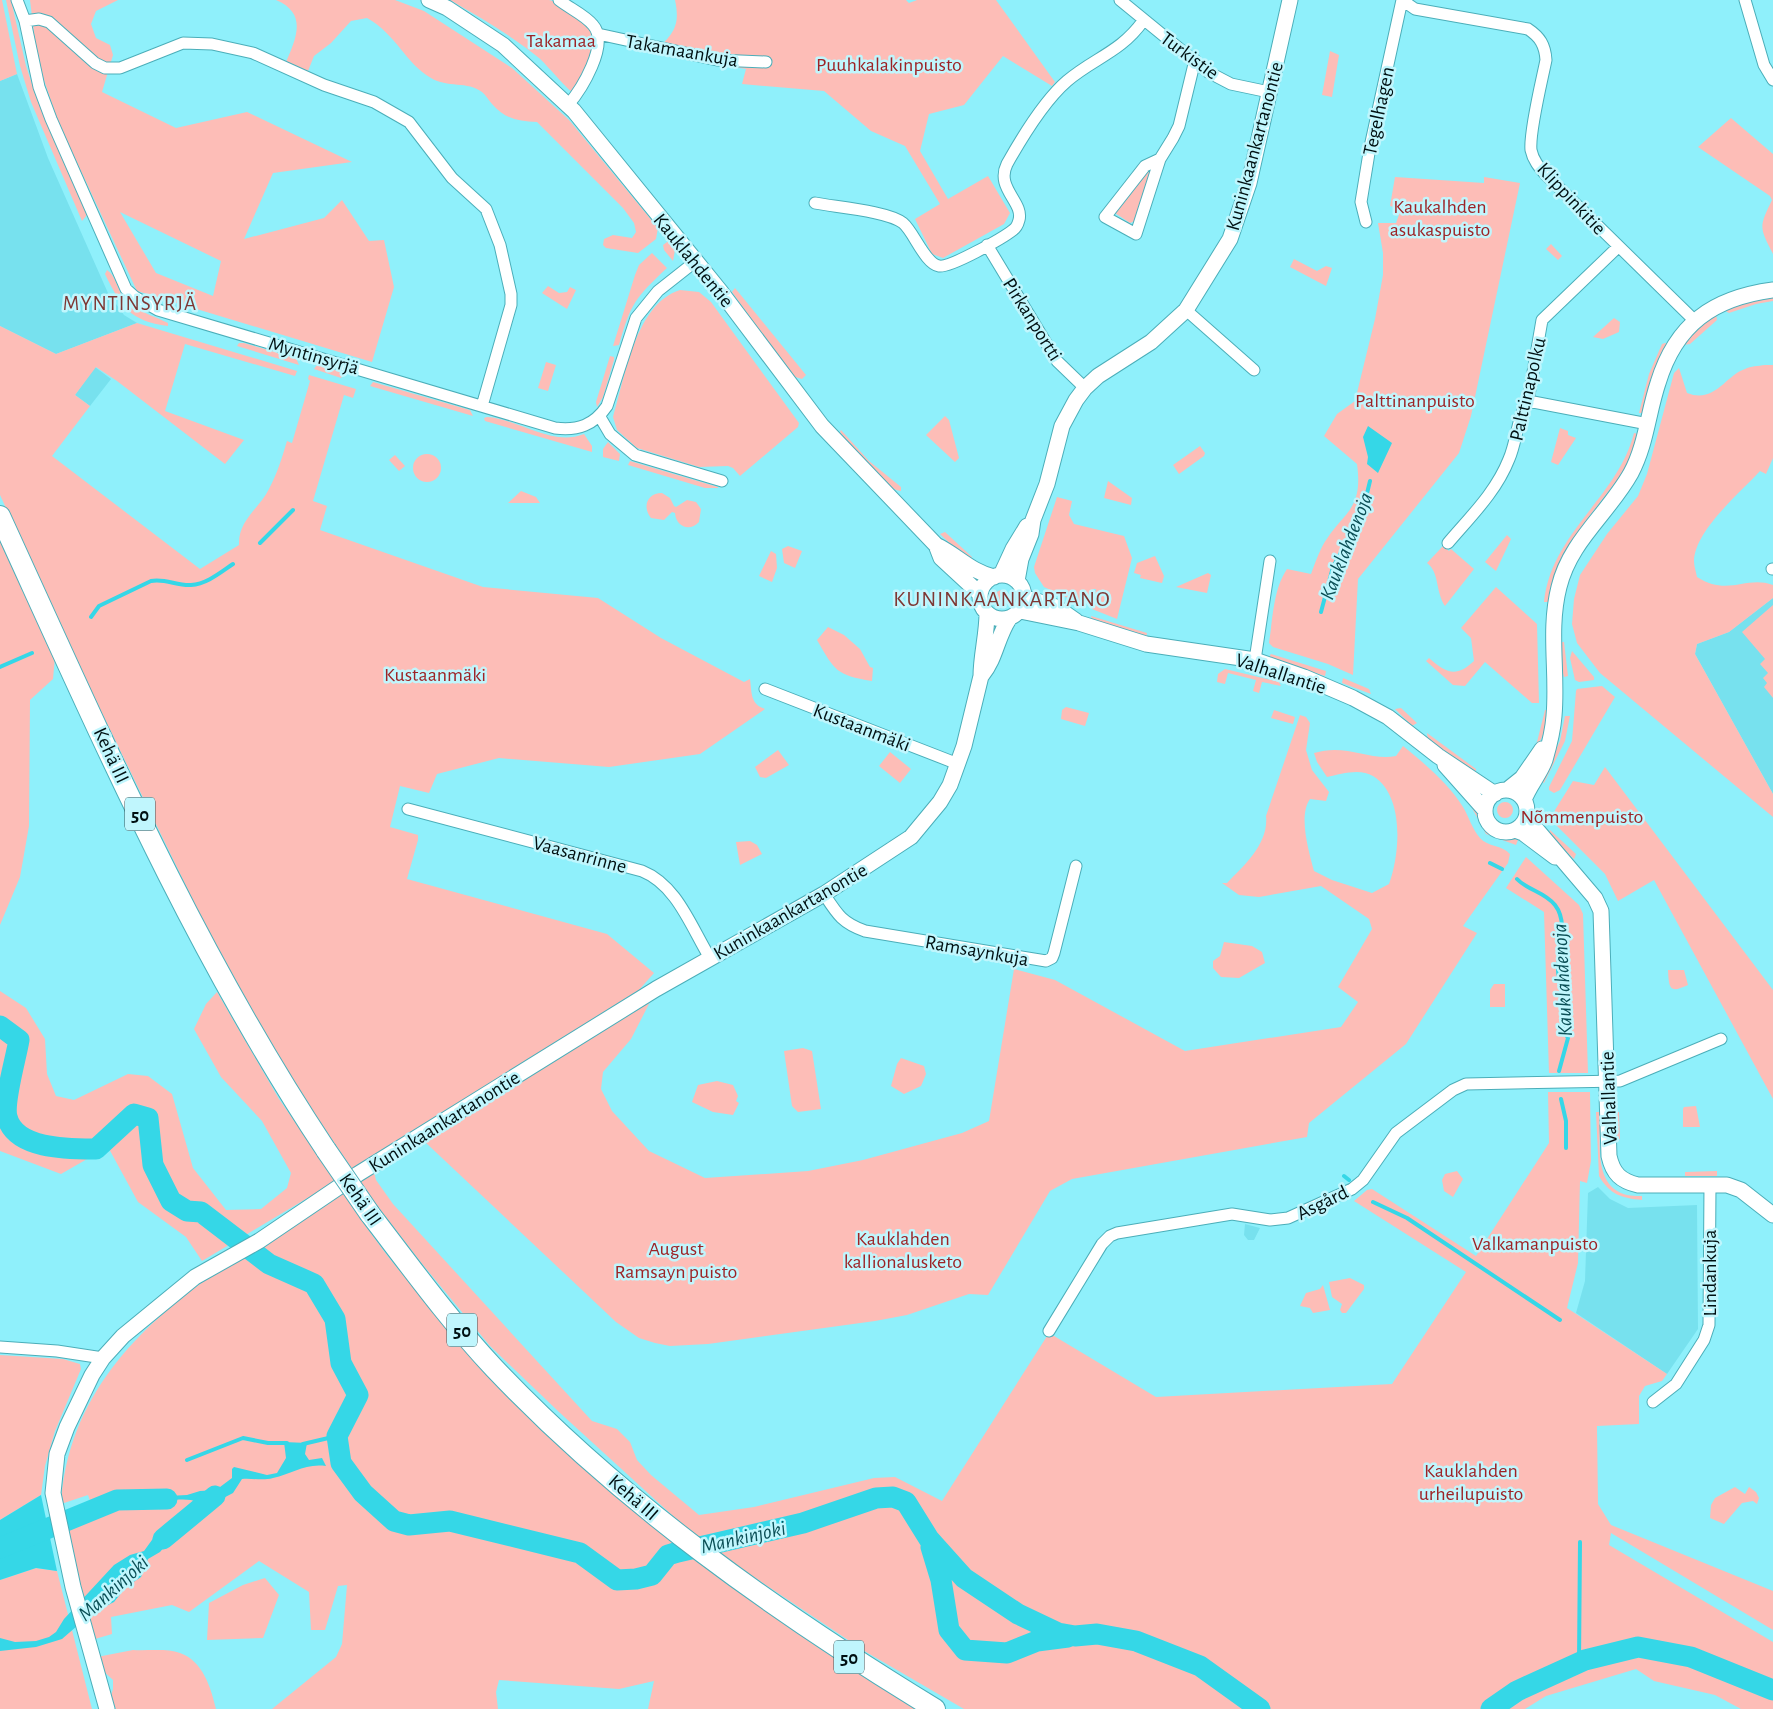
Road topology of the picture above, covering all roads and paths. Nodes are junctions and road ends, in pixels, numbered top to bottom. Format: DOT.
graph roads {
  1 [pos="17,0"];
  2 [pos="24,0"];
  3 [pos="429,0"];
  4 [pos="559,0"];
  5 [pos="1120,0"];
  6 [pos="1290,0"];
  7 [pos="1402,0"];
  8 [pos="1745,0"];
  9 [pos="25,21"];
  10 [pos="1144,21"];
  11 [pos="598,34"];
  12 [pos="1195,60"];
  13 [pos="766,62"];
  14 [pos="1773,80"];
  15 [pos="1269,92"];
  16 [pos="568,105"];
  17 [pos="1160,159"];
  18 [pos="815,203"];
  19 [pos="1366,222"];
  20 [pos="987,245"];
  21 [pos="1618,247"];
  22 [pos="696,261"];
  23 [pos="1773,290"];
  24 [pos="1186,310"];
  25 [pos="1694,320"];
  26 [pos="1254,370"];
  27 [pos="1085,388"];
  28 [pos="1528,401"];
  29 [pos="482,406"];
  30 [pos="600,417"];
  31 [pos="1648,424"];
  32 [pos="722,481"];
  33 [pos="0,516"];
  34 [pos="1033,520"];
  35 [pos="1448,543"];
  36 [pos="936,545"];
  37 [pos="1270,560"];
  38 [pos="998,576"];
  39 [pos="1017,581"];
  40 [pos="980,594"];
  41 [pos="1018,609"];
  42 [pos="987,613"];
  43 [pos="1254,660"];
  44 [pos="981,676"];
  45 [pos="765,689"];
  46 [pos="1549,740"];
  47 [pos="1438,756"];
  48 [pos="958,764"];
  49 [pos="1501,792"];
  50 [pos="1525,806"];
  51 [pos="408,809"];
  52 [pos="1485,810"];
  53 [pos="1515,830"];
  54 [pos="1565,864"];
  55 [pos="1076,866"];
  56 [pos="824,894"];
  57 [pos="710,958"];
  58 [pos="1720,1039"];
  59 [pos="1607,1082"];
  60 [pos="1710,1185"];
  61 [pos="1773,1215"];
  62 [pos="1049,1331"];
  63 [pos="0,1347"];
  64 [pos="103,1358"];
  65 [pos="1653,1402"];
  66 [pos="107,1709"];
  67 [pos="935,1709"];
  1 -- 9 [label="street, Myntinsyrjä"];
  2 -- 9 [label="street, Myntinsyrjä"];
  3 -- 16 [label="street, Kauklahdentie"];
  4 -- 11 [label="street"];
  5 -- 10 [label="street, Turkistie"];
  6 -- 15 [label="street, Kuninkaankartanontie"];
  7 -- 19 [label="street, Tegelhagen"];
  7 -- 21 [label="street, Klippinkitie"];
  8 -- 14 [label="street"];
  9 -- 29 [label="street, Myntinsyrjä"];
  9 -- 29 [label="street"];
  10 -- 12 [label="street, Turkistie"];
  10 -- 20 [label="street"];
  11 -- 13 [label="street, Takamaankuja"];
  11 -- 16 [label="street"];
  12 -- 15 [label="street, Turkistie"];
  12 -- 17 [label="street"];
  15 -- 24 [label="street, Kuninkaankartanontie"];
  16 -- 22 [label="street, Kauklahdentie"];
  17 -- 17 [label="street"];
  18 -- 20 [label="street"];
  20 -- 27 [label="street, Pirkanportti"];
  21 -- 25 [label="street, Klippinkitie"];
  21 -- 28 [label="street, Palttinapolku"];
  22 -- 30 [label="street"];
  22 -- 36 [label="street, Kauklahdentie"];
  23 -- 25 [label="street"];
  24 -- 26 [label="street"];
  24 -- 27 [label="street, Kuninkaankartanontie"];
  25 -- 31 [label="street"];
  27 -- 34 [label="street, Kuninkaankartanontie"];
  28 -- 31 [label="street"];
  28 -- 35 [label="street, Palttinapolku"];
  29 -- 30 [label="street, Myntinsyrjä"];
  30 -- 32 [label="street"];
  31 -- 46 [label="street"];
  33 -- 67 [label="highway, Kehä III / 50, bridge"];
  34 -- 38 [label="street, Kuninkaankartanontie"];
  34 -- 39 [label="street, Kuninkaankartanontie"];
  36 -- 38 [label="street, Kauklahdentie"];
  36 -- 40 [label="street, Kauklahdentie"];
  37 -- 43 [label="street"];
  38 -- 39 [label="street"];
  38 -- 40 [label="street"];
  39 -- 41 [label="street"];
  40 -- 42 [label="street"];
  41 -- 42 [label="street"];
  41 -- 43 [label="street, Valhallantie"];
  41 -- 44 [label="street, Kuninkaankartanontie"];
  42 -- 44 [label="street, Kuninkaankartanontie"];
  43 -- 47 [label="street, Valhallantie"];
  44 -- 48 [label="street, Kuninkaankartanontie"];
  45 -- 48 [label="street, Kustaanmäki"];
  46 -- 49 [label="street"];
  46 -- 50 [label="street"];
  47 -- 49 [label="street, Valhallantie"];
  47 -- 52 [label="street, Valhallantie"];
  48 -- 56 [label="street, Kuninkaankartanontie"];
  49 -- 50 [label="street"];
  49 -- 52 [label="street"];
  50 -- 53 [label="street"];
  50 -- 54 [label="street, Valhallantie"];
  51 -- 57 [label="street, Vaasanrinne"];
  52 -- 53 [label="street"];
  53 -- 54 [label="street, Valhallantie"];
  54 -- 59 [label="street, Valhallantie"];
  55 -- 56 [label="street, Ramsaynkuja"];
  56 -- 57 [label="street, Kuninkaankartanontie"];
  57 -- 64 [label="street, Kuninkaankartanontie"];
  58 -- 59 [label="street, Asgård"];
  59 -- 60 [label="street, Valhallantie"];
  59 -- 62 [label="street, Asgård"];
  60 -- 61 [label="street, Valhallantie"];
  60 -- 65 [label="street, Lindankuja"];
  63 -- 64 [label="street"];
  64 -- 66 [label="street, Kuninkaankartanontie"];
}
